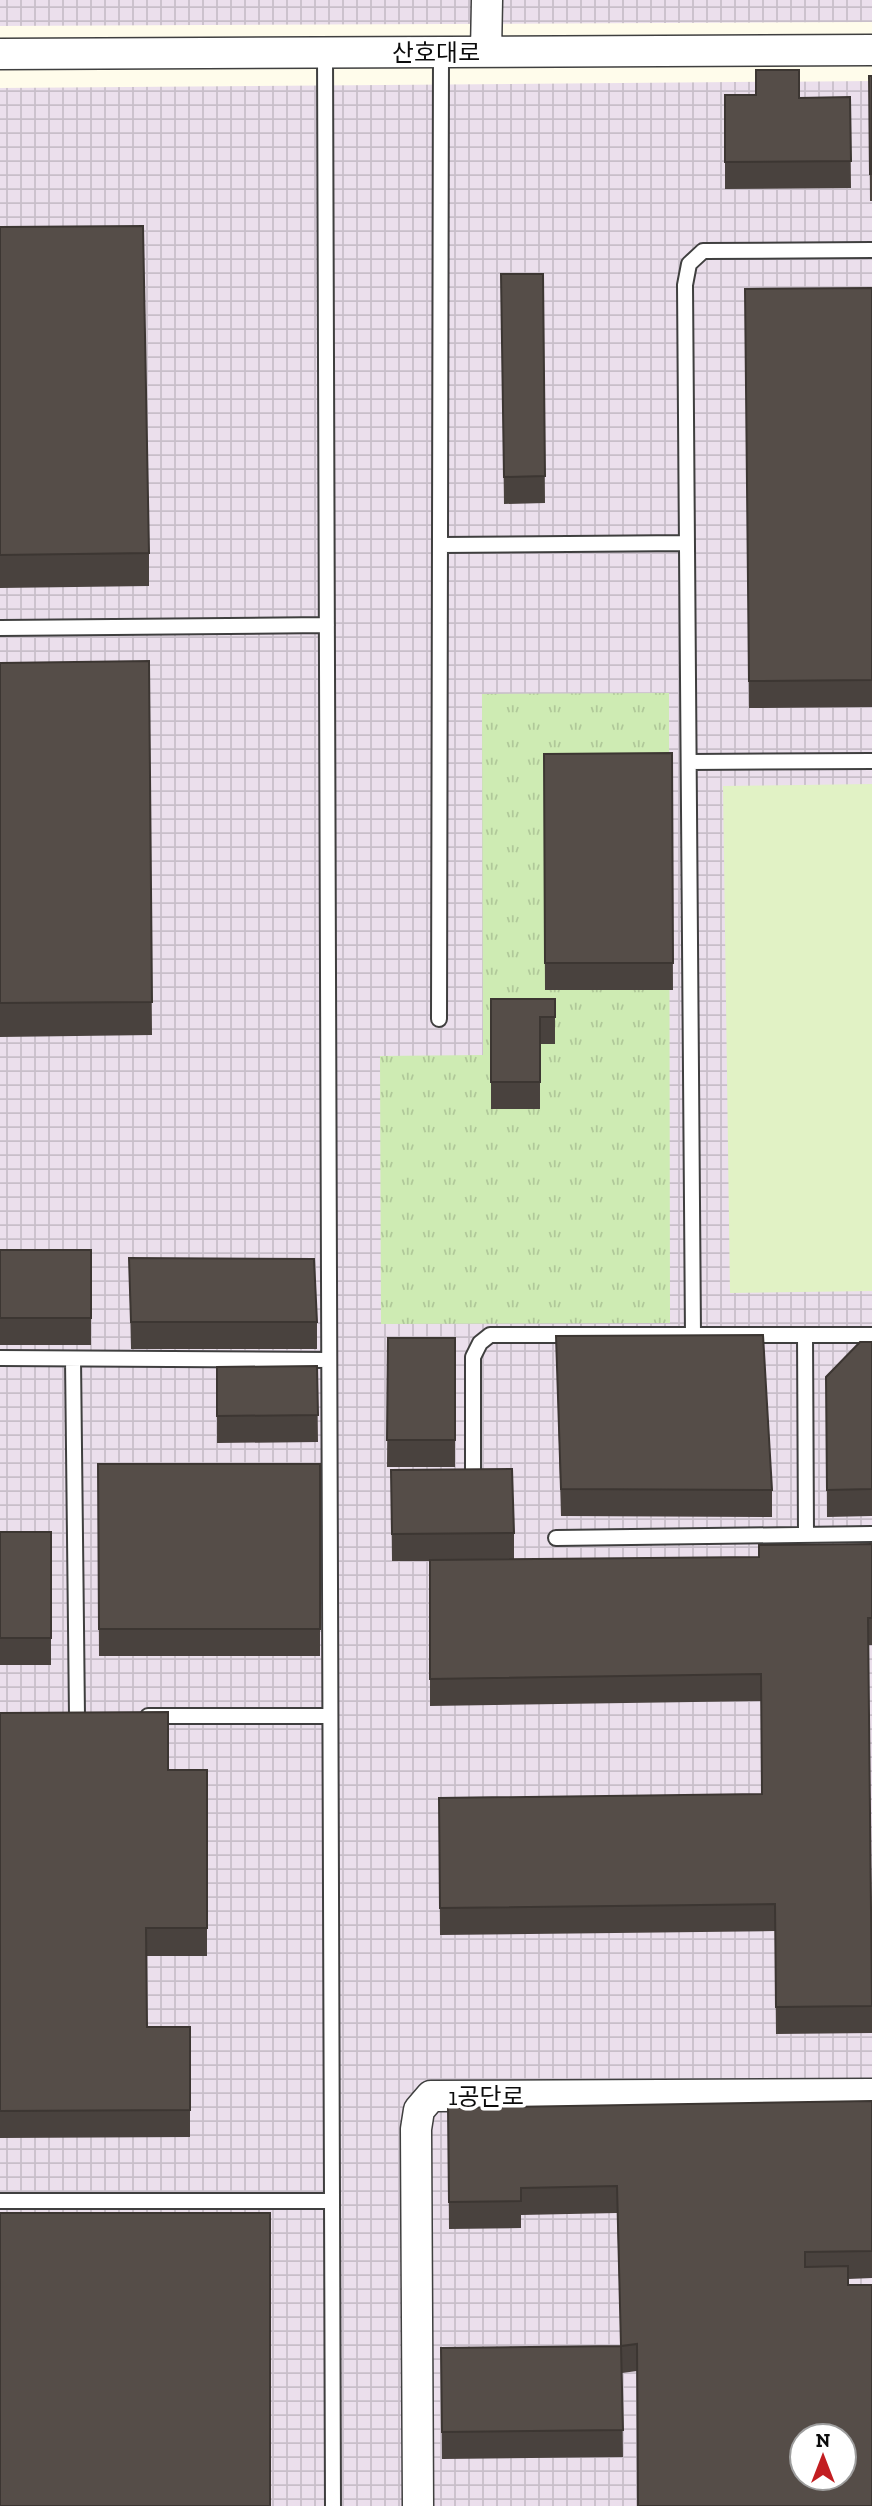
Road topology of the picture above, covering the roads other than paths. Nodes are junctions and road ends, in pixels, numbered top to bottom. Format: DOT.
graph roads {
  1 [pos="487,0"];
  2 [pos="872,50"];
  3 [pos="441,52"];
  4 [pos="486,52"];
  5 [pos="326,53"];
  6 [pos="0,54"];
  7 [pos="872,250"];
  8 [pos="687,543"];
  9 [pos="440,545"];
  10 [pos="327,625"];
  11 [pos="0,628"];
  12 [pos="872,761"];
  13 [pos="689,762"];
  14 [pos="439,1019"];
  15 [pos="693,1335"];
  16 [pos="805,1335"];
  17 [pos="872,1335"];
  18 [pos="0,1358"];
  19 [pos="72,1359"];
  20 [pos="330,1360"];
  21 [pos="473,1475"];
  22 [pos="806,1534"];
  23 [pos="872,1534"];
  24 [pos="556,1538"];
  25 [pos="77,1716"];
  26 [pos="130,1716"];
  27 [pos="330,1716"];
  28 [pos="872,2094"];
  29 [pos="0,2201"];
  30 [pos="332,2201"];
  31 [pos="333,2506"];
  32 [pos="418,2506"];
  1 -- 4 [label="street"];
  2 -- 4 [label="street, 산호대로"];
  3 -- 4 [label="street, 산호대로"];
  3 -- 5 [label="street, 산호대로"];
  3 -- 9 [label="lane"];
  5 -- 6 [label="street, 산호대로"];
  5 -- 10 [label="lane"];
  7 -- 8 [label="lane"];
  8 -- 9 [label="lane"];
  8 -- 13 [label="lane"];
  9 -- 14 [label="lane"];
  10 -- 11 [label="lane"];
  10 -- 20 [label="lane"];
  12 -- 13 [label="lane"];
  13 -- 15 [label="lane"];
  15 -- 16 [label="lane"];
  15 -- 21 [label="lane"];
  16 -- 17 [label="lane"];
  16 -- 22 [label="lane"];
  18 -- 19 [label="lane"];
  19 -- 20 [label="lane"];
  19 -- 25 [label="lane"];
  20 -- 27 [label="lane"];
  22 -- 23 [label="lane"];
  22 -- 24 [label="lane"];
  26 -- 27 [label="lane"];
  27 -- 30 [label="lane"];
  28 -- 32 [label="street, 1공단로"];
  29 -- 30 [label="lane"];
  30 -- 31 [label="lane"];
}
